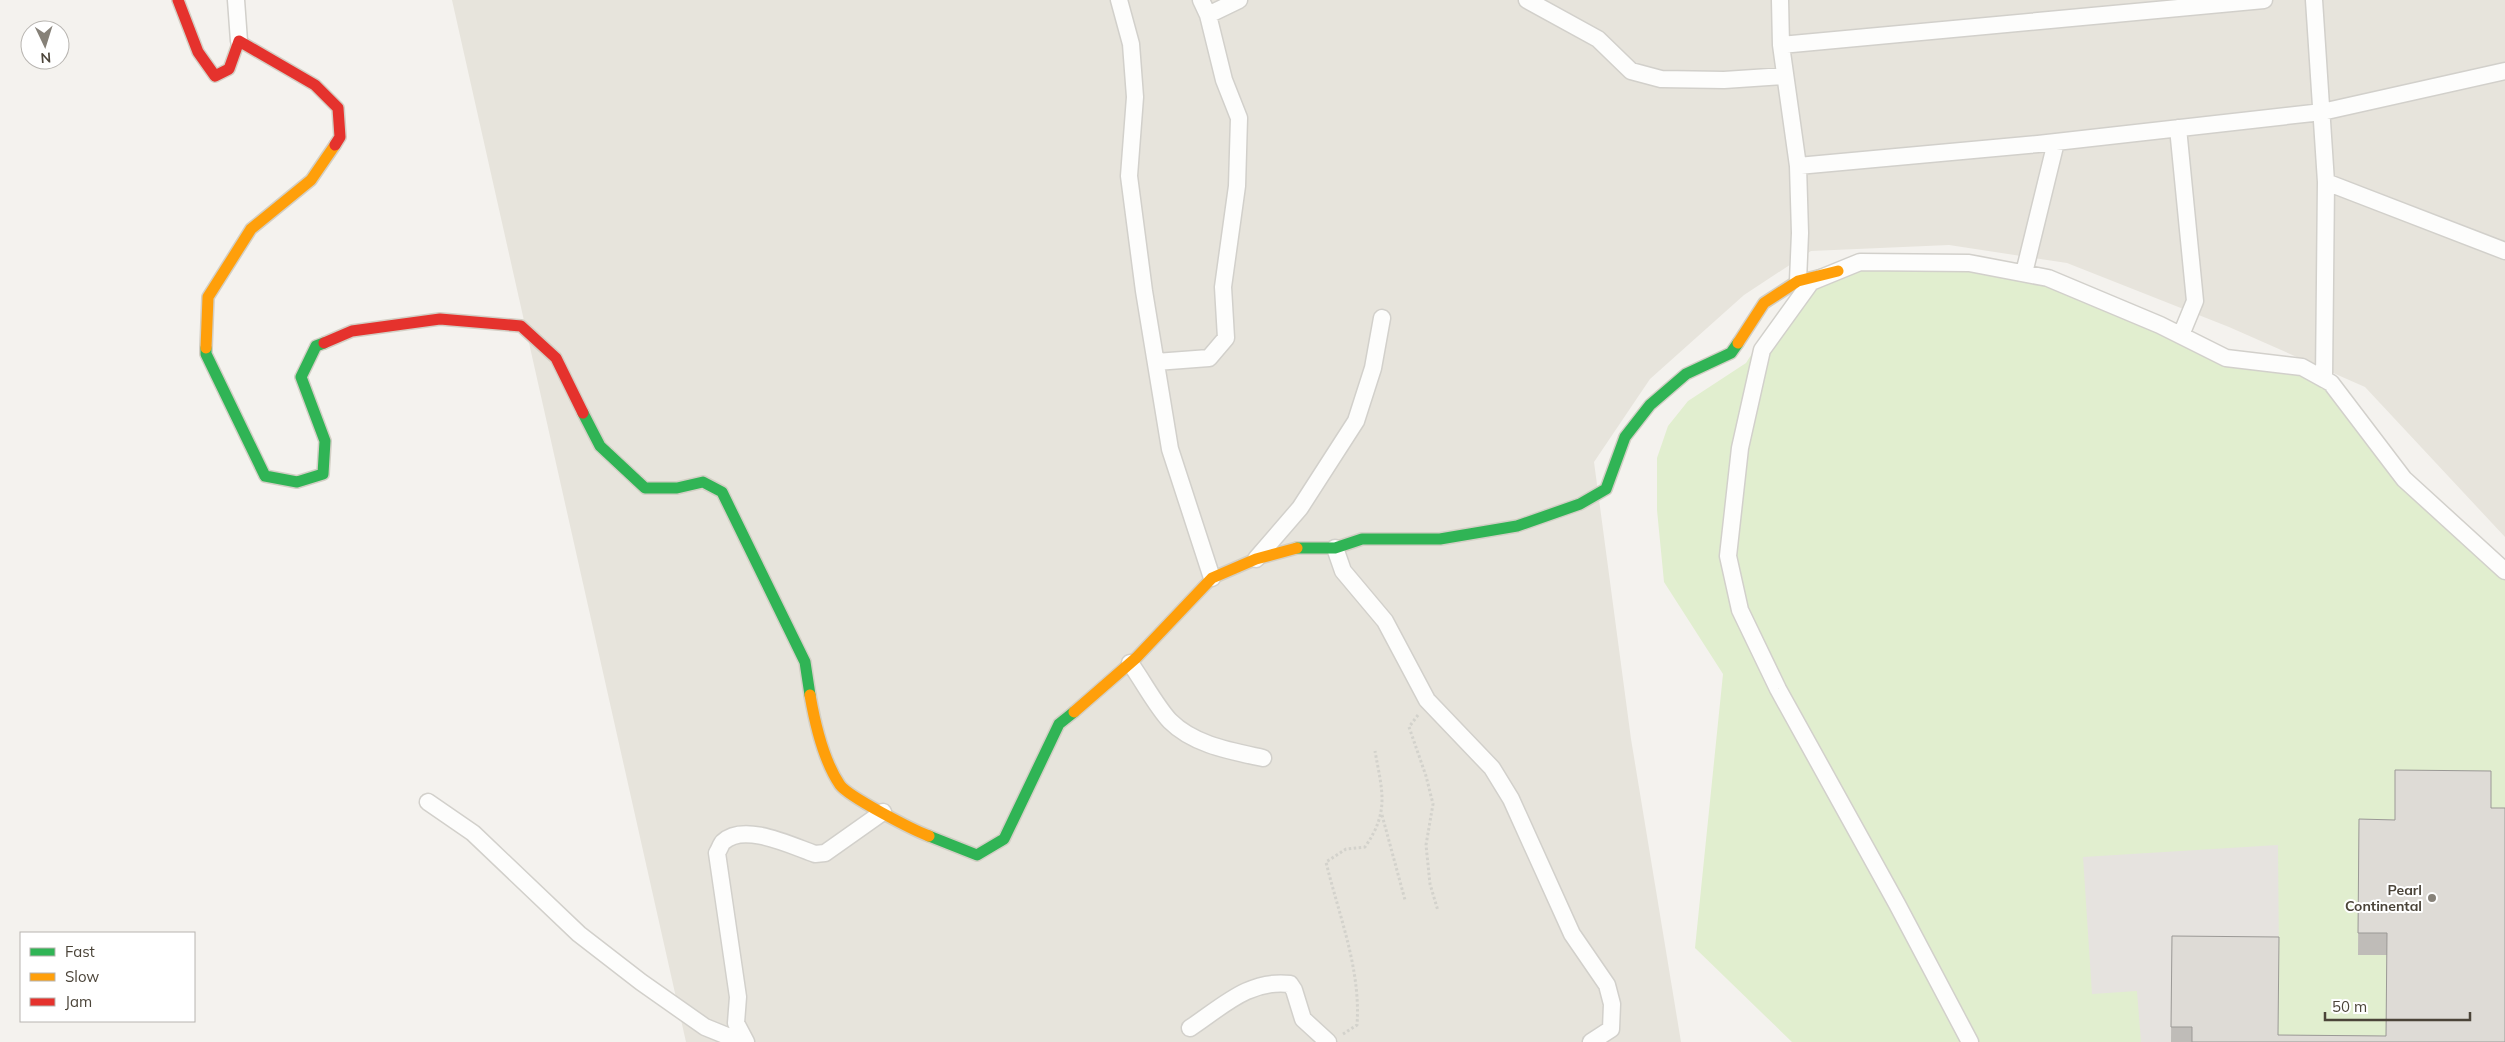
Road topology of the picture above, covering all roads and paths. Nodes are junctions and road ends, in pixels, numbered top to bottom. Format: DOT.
graph roads {
  1 [pos="178,0"];
  2 [pos="236,0"];
  3 [pos="1119,0"];
  4 [pos="1239,0"];
  5 [pos="1527,0"];
  6 [pos="1780,0"];
  7 [pos="2264,0"];
  8 [pos="2314,0"];
  9 [pos="1204,7"];
  10 [pos="239,41"];
  11 [pos="1781,45"];
  12 [pos="2505,72"];
  13 [pos="1785,76"];
  14 [pos="2322,112"];
  15 [pos="2178,128"];
  16 [pos="2056,142"];
  17 [pos="1798,166"];
  18 [pos="2326,182"];
  19 [pos="2505,251"];
  20 [pos="1838,271"];
  21 [pos="2024,273"];
  22 [pos="1798,282"];
  23 [pos="1382,318"];
  24 [pos="2181,335"];
  25 [pos="1156,362"];
  26 [pos="2324,379"];
  27 [pos="1334,548"];
  28 [pos="1256,559"];
  29 [pos="2505,571"];
  30 [pos="1212,578"];
  31 [pos="1130,663"];
  32 [pos="1428,700"];
  33 [pos="1375,751"];
  34 [pos="1263,758"];
  35 [pos="428,802"];
  36 [pos="883,812"];
  37 [pos="1382,814"];
  38 [pos="1405,900"];
  39 [pos="1438,911"];
  40 [pos="1190,1028"];
  41 [pos="1332,1040"];
  42 [pos="742,1042"];
  43 [pos="746,1042"];
  44 [pos="1591,1042"];
  45 [pos="1970,1042"];
  1 -- 10 [label="street"];
  2 -- 10 [label="street"];
  3 -- 25 [label="street"];
  4 -- 9 [label="street"];
  5 -- 13 [label="street"];
  6 -- 11 [label="street"];
  7 -- 11 [label="street"];
  8 -- 14 [label="street"];
  9 -- 25 [label="street"];
  10 -- 36 [label="street"];
  11 -- 13 [label="street"];
  12 -- 14 [label="street"];
  13 -- 17 [label="street"];
  14 -- 15 [label="street"];
  14 -- 18 [label="street"];
  15 -- 16 [label="street"];
  15 -- 24 [label="street"];
  16 -- 17 [label="street"];
  16 -- 21 [label="street"];
  17 -- 22 [label="street"];
  18 -- 19 [label="street"];
  18 -- 26 [label="street"];
  20 -- 21 [label="street"];
  20 -- 22 [label="street"];
  20 -- 45 [label="street"];
  21 -- 24 [label="street"];
  22 -- 27 [label="street"];
  23 -- 28 [label="street"];
  24 -- 26 [label="street"];
  25 -- 30 [label="street"];
  26 -- 29 [label="street"];
  27 -- 28 [label="street"];
  27 -- 32 [label="street"];
  28 -- 30 [label="street"];
  30 -- 31 [label="street"];
  31 -- 34 [label="street"];
  31 -- 36 [label="street"];
  32 -- 39 [label="path"];
  32 -- 44 [label="street"];
  33 -- 37 [label="path"];
  35 -- 42 [label="street"];
  36 -- 43 [label="street"];
  37 -- 38 [label="path"];
  37 -- 41 [label="path"];
  40 -- 41 [label="street"];
}
